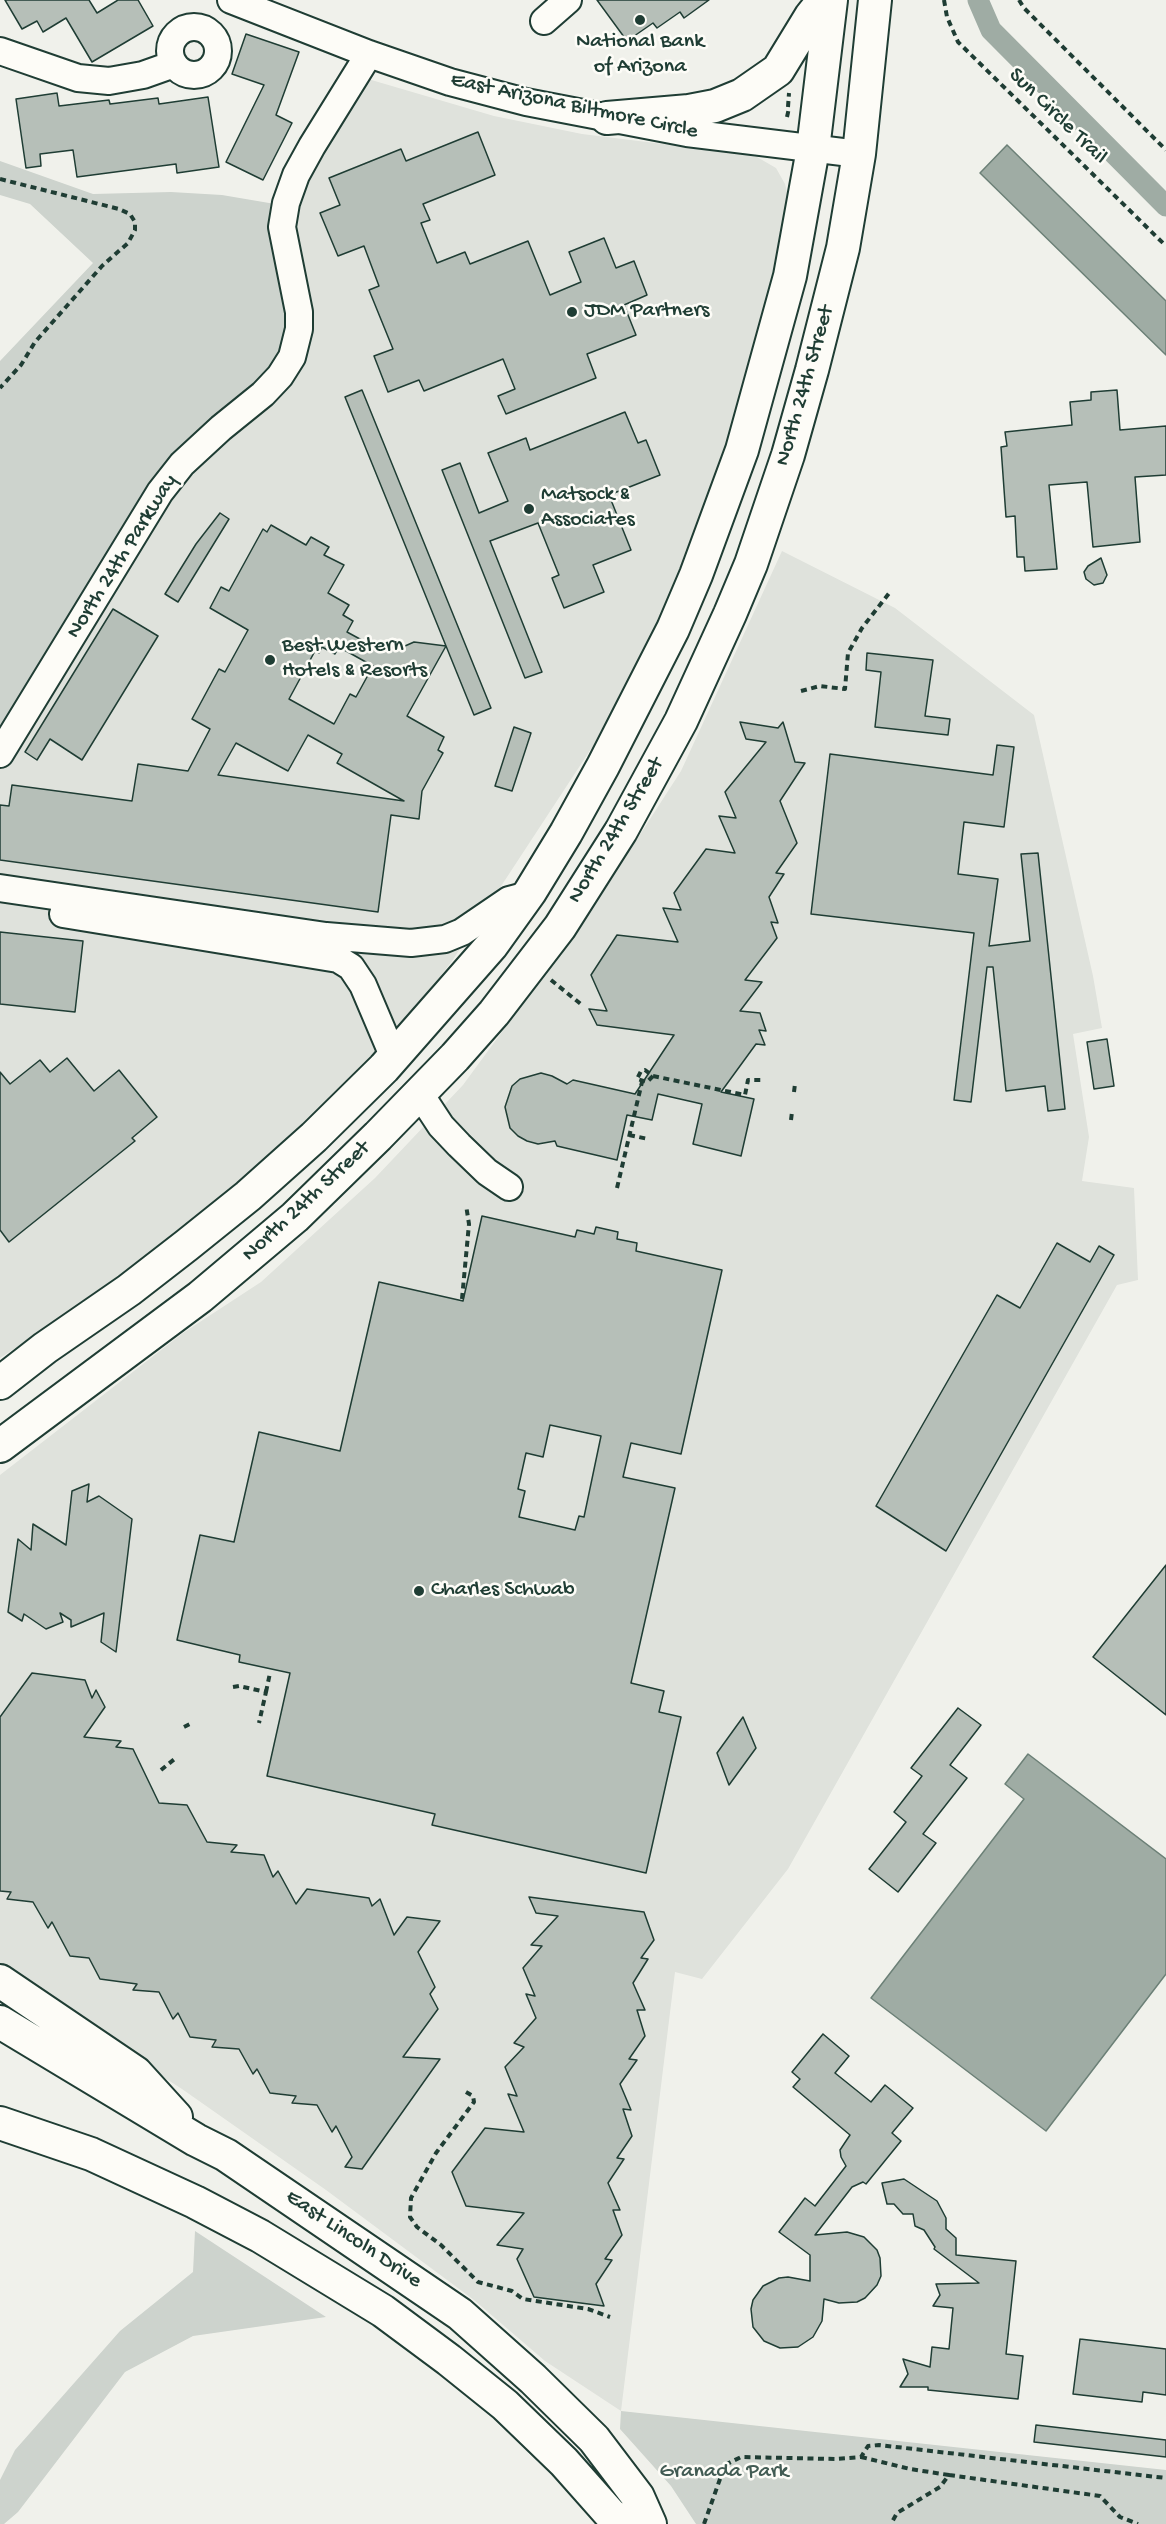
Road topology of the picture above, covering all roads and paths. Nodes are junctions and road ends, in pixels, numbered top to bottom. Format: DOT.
graph roads {
  1 [pos="231,0"];
  2 [pos="568,0"];
  3 [pos="824,0"];
  4 [pos="831,0"];
  5 [pos="876,0"];
  6 [pos="944,0"];
  7 [pos="1019,0"];
  8 [pos="544,21"];
  9 [pos="0,51"];
  10 [pos="369,54"];
  11 [pos="174,64"];
  12 [pos="607,118"];
  13 [pos="813,149"];
  14 [pos="1166,150"];
  15 [pos="859,154"];
  16 [pos="0,179"];
  17 [pos="1166,246"];
  18 [pos="0,388"];
  19 [pos="890,592"];
  20 [pos="801,691"];
  21 [pos="0,754"];
  22 [pos="0,888"];
  23 [pos="528,895"];
  24 [pos="0,905"];
  25 [pos="509,922"];
  26 [pos="551,980"];
  27 [pos="582,1005"];
  28 [pos="394,1058"];
  29 [pos="653,1076"];
  30 [pos="763,1080"];
  31 [pos="642,1082"];
  32 [pos="795,1084"];
  33 [pos="794,1092"];
  34 [pos="420,1094"];
  35 [pos="349,1103"];
  36 [pos="792,1112"];
  37 [pos="791,1120"];
  38 [pos="629,1135"];
  39 [pos="648,1139"];
  40 [pos="509,1187"];
  41 [pos="617,1188"];
  42 [pos="466,1205"];
  43 [pos="462,1299"];
  44 [pos="45,1348"];
  45 [pos="0,1370"];
  46 [pos="0,1383"];
  47 [pos="2,1446"];
  48 [pos="270,1673"];
  49 [pos="233,1687"];
  50 [pos="266,1692"];
  51 [pos="260,1722"];
  52 [pos="190,1724"];
  53 [pos="184,1727"];
  54 [pos="177,1757"];
  55 [pos="161,1770"];
  56 [pos="0,1981"];
  57 [pos="0,2022"];
  58 [pos="466,2092"];
  59 [pos="0,2123"];
  60 [pos="196,2140"];
  61 [pos="610,2317"];
  62 [pos="861,2457"];
  63 [pos="949,2475"];
  64 [pos="1166,2478"];
  65 [pos="625,2524"];
  66 [pos="650,2524"];
  67 [pos="704,2524"];
  68 [pos="891,2524"];
  69 [pos="1138,2524"];
  1 -- 10 [label="street, East Arizona Biltmore Circle"];
  2 -- 8 [label="street"];
  3 -- 12 [label="main road"];
  4 -- 13 [label="main road, North 24th Street"];
  5 -- 15 [label="main road, North 24th Street"];
  6 -- 17 [label="path, Sun Circle Trail"];
  7 -- 14 [label="path"];
  9 -- 11 [label="street"];
  10 -- 12 [label="street, East Arizona Biltmore Circle"];
  10 -- 21 [label="street, North 24th Parkway"];
  12 -- 13 [label="street, East Arizona Biltmore Circle"];
  13 -- 15 [label="street, East Arizona Biltmore Circle"];
  13 -- 23 [label="main road, North 24th Street"];
  15 -- 34 [label="main road, North 24th Street"];
  16 -- 18 [label="path"];
  19 -- 20 [label="path"];
  22 -- 23 [label="street"];
  23 -- 25 [label="main road, North 24th Street"];
  24 -- 28 [label="street"];
  25 -- 28 [label="main road, North 24th Street"];
  25 -- 34 [label="main road"];
  26 -- 27 [label="path"];
  28 -- 35 [label="main road, North 24th Street"];
  29 -- 30 [label="path"];
  29 -- 31 [label="path"];
  29 -- 31 [label="path"];
  31 -- 38 [label="path"];
  32 -- 33 [label="path"];
  34 -- 35 [label="main road"];
  34 -- 40 [label="street"];
  34 -- 47 [label="main road, North 24th Street"];
  35 -- 44 [label="main road, North 24th Street"];
  36 -- 37 [label="path"];
  38 -- 39 [label="path"];
  38 -- 41 [label="path"];
  42 -- 43 [label="path"];
  44 -- 45 [label="main road"];
  44 -- 46 [label="main road, North 24th Street"];
  48 -- 50 [label="path"];
  49 -- 50 [label="path"];
  50 -- 51 [label="path"];
  52 -- 53 [label="path"];
  54 -- 55 [label="path"];
  56 -- 60 [label="main road"];
  57 -- 60 [label="main road, East Lincoln Drive"];
  58 -- 61 [label="path"];
  59 -- 65 [label="main road, East Lincoln Drive"];
  60 -- 66 [label="main road, East Lincoln Drive"];
  62 -- 63 [label="path"];
  62 -- 64 [label="path"];
  62 -- 67 [label="path"];
  63 -- 68 [label="path"];
  63 -- 69 [label="path"];
}
